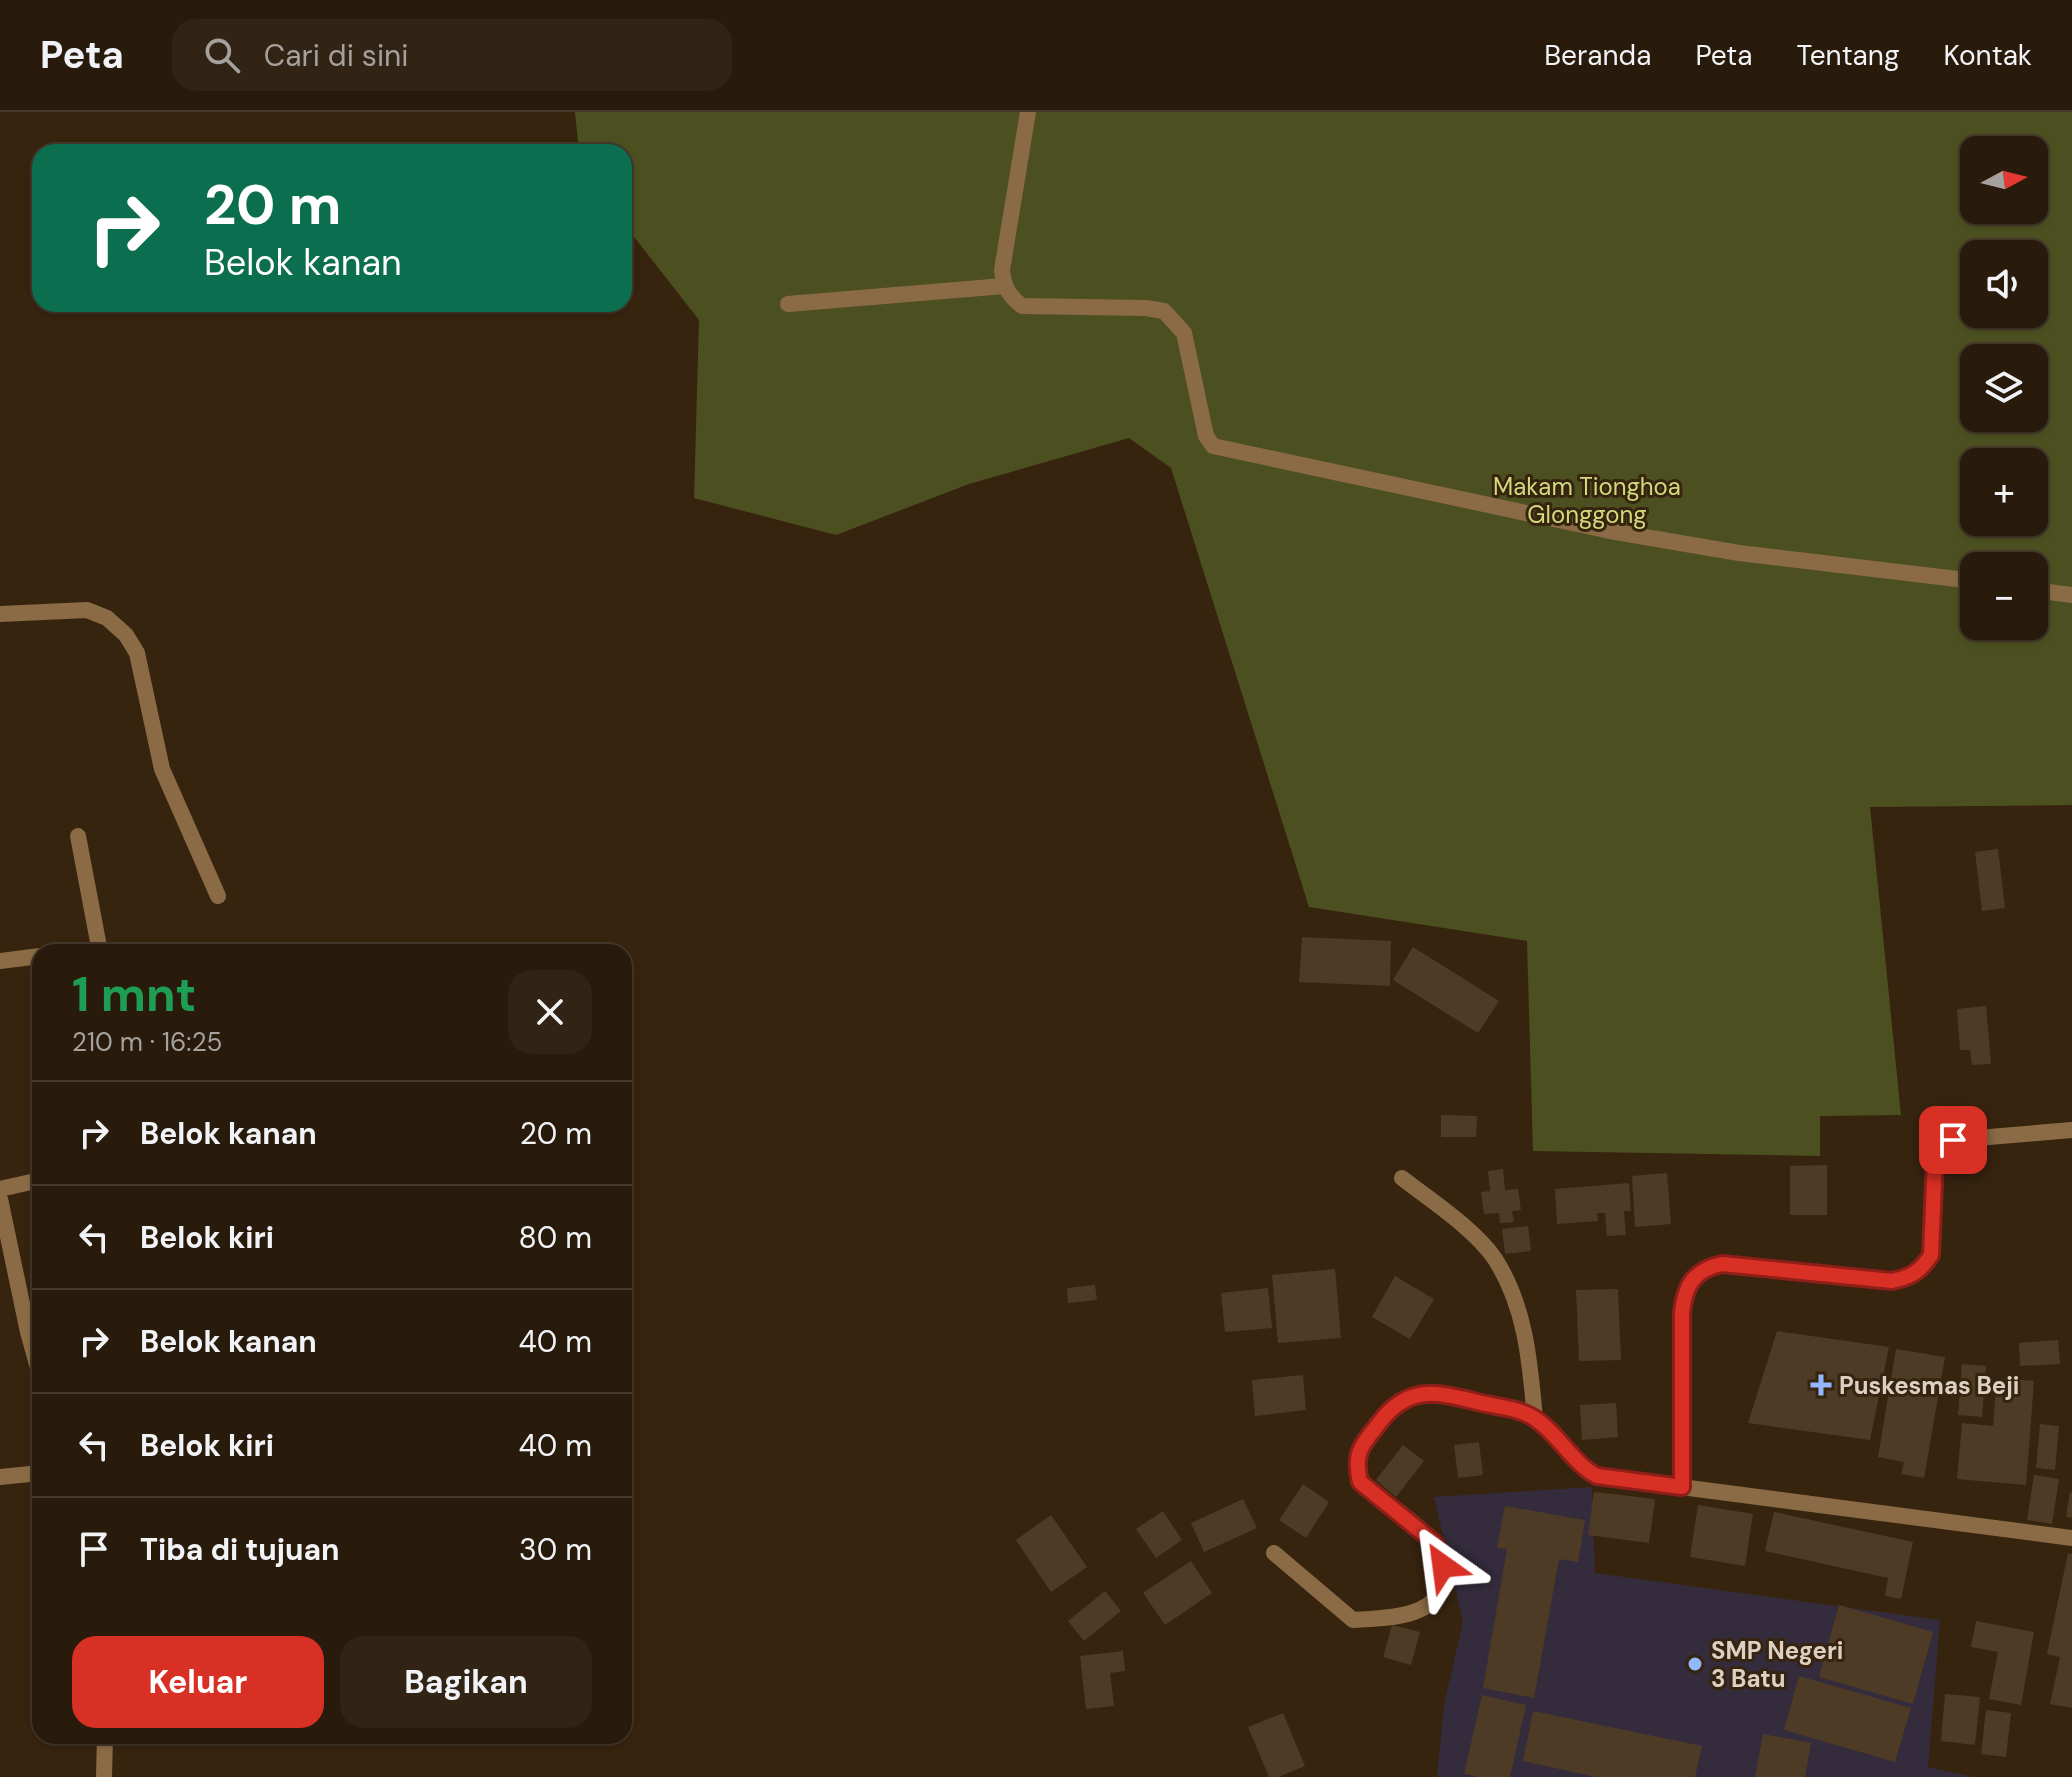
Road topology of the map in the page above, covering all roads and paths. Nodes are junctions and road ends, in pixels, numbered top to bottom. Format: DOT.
graph roads {
  1 [pos="1028,112"];
  2 [pos="1004,286"];
  3 [pos="788,304"];
  4 [pos="1960,579"];
  5 [pos="2048,592"];
  6 [pos="2072,595"];
  7 [pos="0,614"];
  8 [pos="78,836"];
  9 [pos="218,896"];
  10 [pos="99,944"];
  11 [pos="32,957"];
  12 [pos="0,961"];
  13 [pos="2072,1130"];
  14 [pos="1402,1178"];
  15 [pos="32,1182"];
  16 [pos="0,1189"];
  17 [pos="0,1199"];
  18 [pos="32,1346"];
  19 [pos="1535,1419"];
  20 [pos="32,1474"];
  21 [pos="0,1477"];
  22 [pos="1682,1487"];
  23 [pos="2072,1538"];
  24 [pos="1274,1553"];
  25 [pos="105,1744"];
  26 [pos="104,1777"];
  1 -- 2 [label="street"];
  2 -- 3 [label="street"];
  2 -- 4 [label="street"];
  5 -- 6 [label="street"];
  7 -- 9 [label="street"];
  8 -- 10 [label="street"];
  11 -- 12 [label="street"];
  13 -- 22 [label="street"];
  14 -- 19 [label="street"];
  15 -- 16 [label="street"];
  17 -- 18 [label="street"];
  19 -- 22 [label="street"];
  19 -- 24 [label="street"];
  20 -- 21 [label="street"];
  22 -- 23 [label="street"];
  25 -- 26 [label="street"];
}
